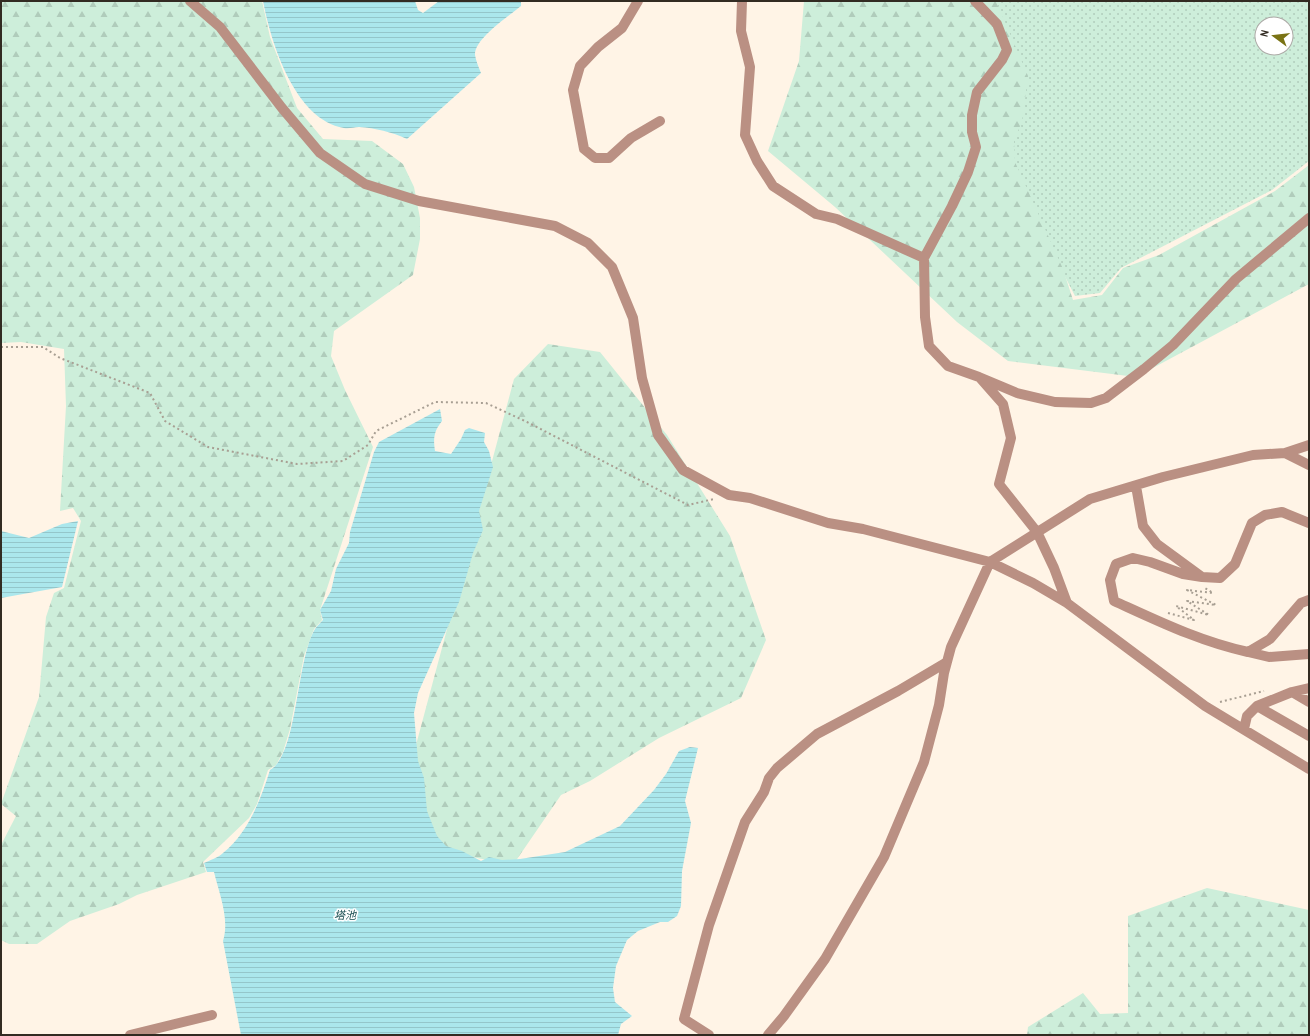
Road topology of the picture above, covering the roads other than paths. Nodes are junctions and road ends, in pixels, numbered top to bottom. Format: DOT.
graph roads {
  1 [pos="190,1"];
  2 [pos="638,1"];
  3 [pos="742,1"];
  4 [pos="975,1"];
  5 [pos="660,120"];
  6 [pos="1309,218"];
  7 [pos="924,258"];
  8 [pos="979,376"];
  9 [pos="1309,445"];
  10 [pos="1285,453"];
  11 [pos="1309,465"];
  12 [pos="1136,486"];
  13 [pos="1309,523"];
  14 [pos="1037,532"];
  15 [pos="990,562"];
  16 [pos="1202,582"];
  17 [pos="1309,600"];
  18 [pos="1067,603"];
  19 [pos="1248,652"];
  20 [pos="1309,654"];
  21 [pos="947,662"];
  22 [pos="1309,688"];
  23 [pos="1292,692"];
  24 [pos="1309,702"];
  25 [pos="1257,706"];
  26 [pos="1244,728"];
  27 [pos="1309,736"];
  28 [pos="1309,769"];
  29 [pos="212,1015"];
  30 [pos="130,1035"];
  31 [pos="709,1035"];
  32 [pos="768,1035"];
  1 -- 15 [label="street"];
  2 -- 5 [label="street"];
  3 -- 7 [label="street"];
  4 -- 7 [label="street"];
  6 -- 8 [label="street"];
  7 -- 8 [label="street"];
  8 -- 14 [label="street"];
  9 -- 10 [label="street"];
  10 -- 11 [label="street"];
  10 -- 12 [label="street"];
  12 -- 14 [label="street"];
  12 -- 16 [label="street"];
  13 -- 16 [label="street"];
  14 -- 15 [label="street"];
  14 -- 18 [label="street"];
  15 -- 18 [label="street"];
  15 -- 21 [label="street"];
  16 -- 19 [label="street"];
  17 -- 19 [label="street"];
  18 -- 26 [label="street"];
  19 -- 20 [label="street"];
  21 -- 31 [label="street"];
  21 -- 32 [label="street"];
  22 -- 23 [label="street"];
  23 -- 24 [label="street"];
  23 -- 25 [label="street"];
  25 -- 26 [label="street"];
  25 -- 27 [label="street"];
  26 -- 28 [label="street"];
  29 -- 30 [label="street"];
}
